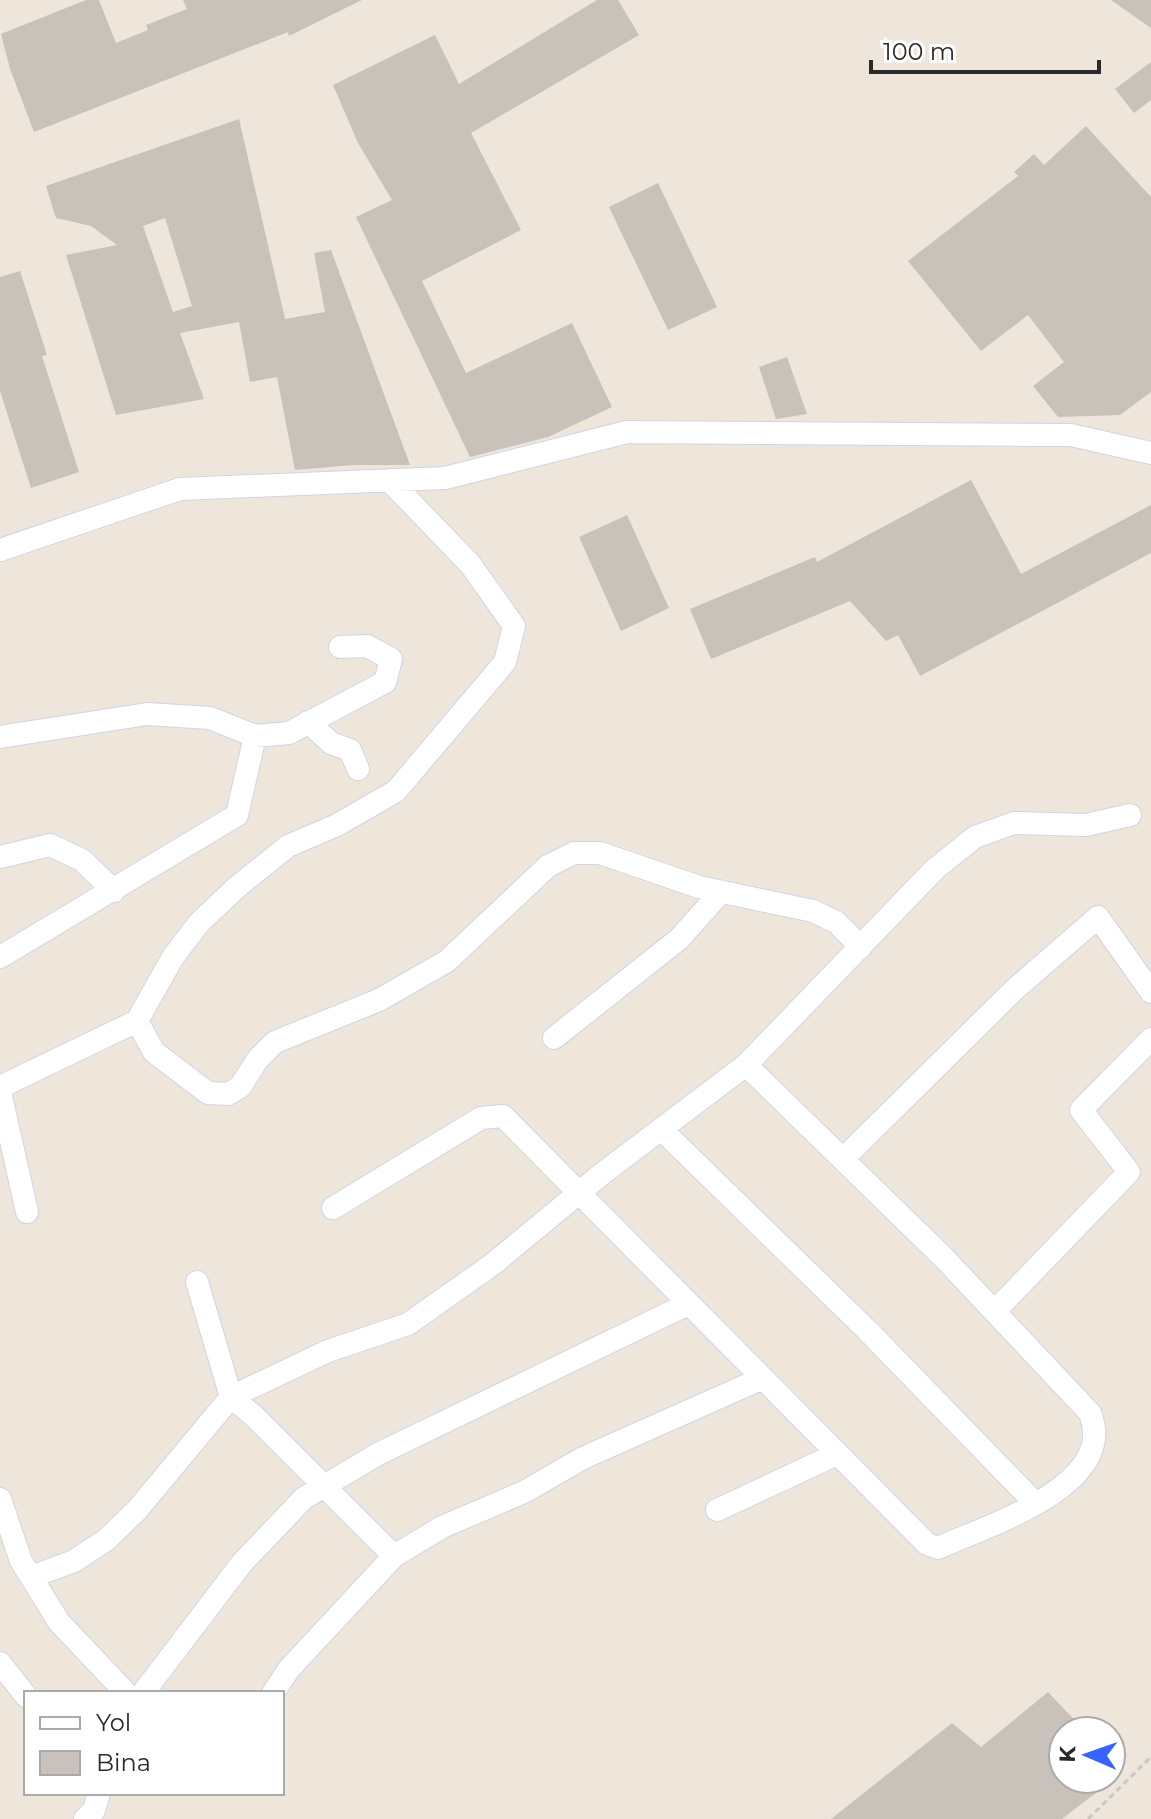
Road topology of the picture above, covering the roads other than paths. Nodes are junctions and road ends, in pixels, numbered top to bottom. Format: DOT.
graph roads {
  1 [pos="1151,453"];
  2 [pos="389,480"];
  3 [pos="0,550"];
  4 [pos="340,647"];
  5 [pos="308,722"];
  6 [pos="254,736"];
  7 [pos="0,737"];
  8 [pos="358,769"];
  9 [pos="1130,815"];
  10 [pos="0,857"];
  11 [pos="114,891"];
  12 [pos="721,892"];
  13 [pos="861,947"];
  14 [pos="0,957"];
  15 [pos="1151,992"];
  16 [pos="137,1021"];
  17 [pos="554,1038"];
  18 [pos="1151,1039"];
  19 [pos="746,1065"];
  20 [pos="0,1089"];
  21 [pos="661,1129"];
  22 [pos="844,1158"];
  23 [pos="579,1192"];
  24 [pos="333,1208"];
  25 [pos="27,1212"];
  26 [pos="197,1282"];
  27 [pos="688,1304"];
  28 [pos="995,1311"];
  29 [pos="763,1378"];
  30 [pos="231,1397"];
  31 [pos="837,1454"];
  32 [pos="323,1485"];
  33 [pos="0,1499"];
  34 [pos="1035,1503"];
  35 [pos="717,1510"];
  36 [pos="394,1556"];
  37 [pos="31,1577"];
  38 [pos="0,1663"];
  39 [pos="124,1691"];
  40 [pos="145,1691"];
  41 [pos="274,1691"];
  42 [pos="24,1693"];
  43 [pos="99,1795"];
  44 [pos="85,1819"];
  1 -- 2 [label="street"];
  2 -- 3 [label="street"];
  2 -- 16 [label="street"];
  4 -- 5 [label="street"];
  5 -- 6 [label="street"];
  5 -- 8 [label="street"];
  6 -- 7 [label="street"];
  6 -- 11 [label="street"];
  9 -- 13 [label="street"];
  10 -- 11 [label="street"];
  11 -- 14 [label="street"];
  12 -- 13 [label="street"];
  12 -- 16 [label="street"];
  12 -- 17 [label="street"];
  13 -- 19 [label="street"];
  15 -- 22 [label="street"];
  16 -- 20 [label="street"];
  18 -- 28 [label="street"];
  19 -- 21 [label="street"];
  19 -- 22 [label="street"];
  20 -- 25 [label="street"];
  21 -- 23 [label="street"];
  21 -- 34 [label="street"];
  22 -- 28 [label="street"];
  23 -- 24 [label="street"];
  23 -- 27 [label="street"];
  23 -- 30 [label="street"];
  26 -- 30 [label="street"];
  27 -- 29 [label="street"];
  27 -- 32 [label="street"];
  28 -- 34 [label="street"];
  29 -- 31 [label="street"];
  29 -- 36 [label="street"];
  30 -- 32 [label="street"];
  30 -- 37 [label="street"];
  31 -- 34 [label="street"];
  31 -- 35 [label="street"];
  32 -- 36 [label="street"];
  32 -- 40 [label="street"];
  33 -- 37 [label="street"];
  36 -- 41 [label="street"];
  37 -- 39 [label="street"];
  38 -- 42 [label="street"];
  43 -- 44 [label="street"];
}
